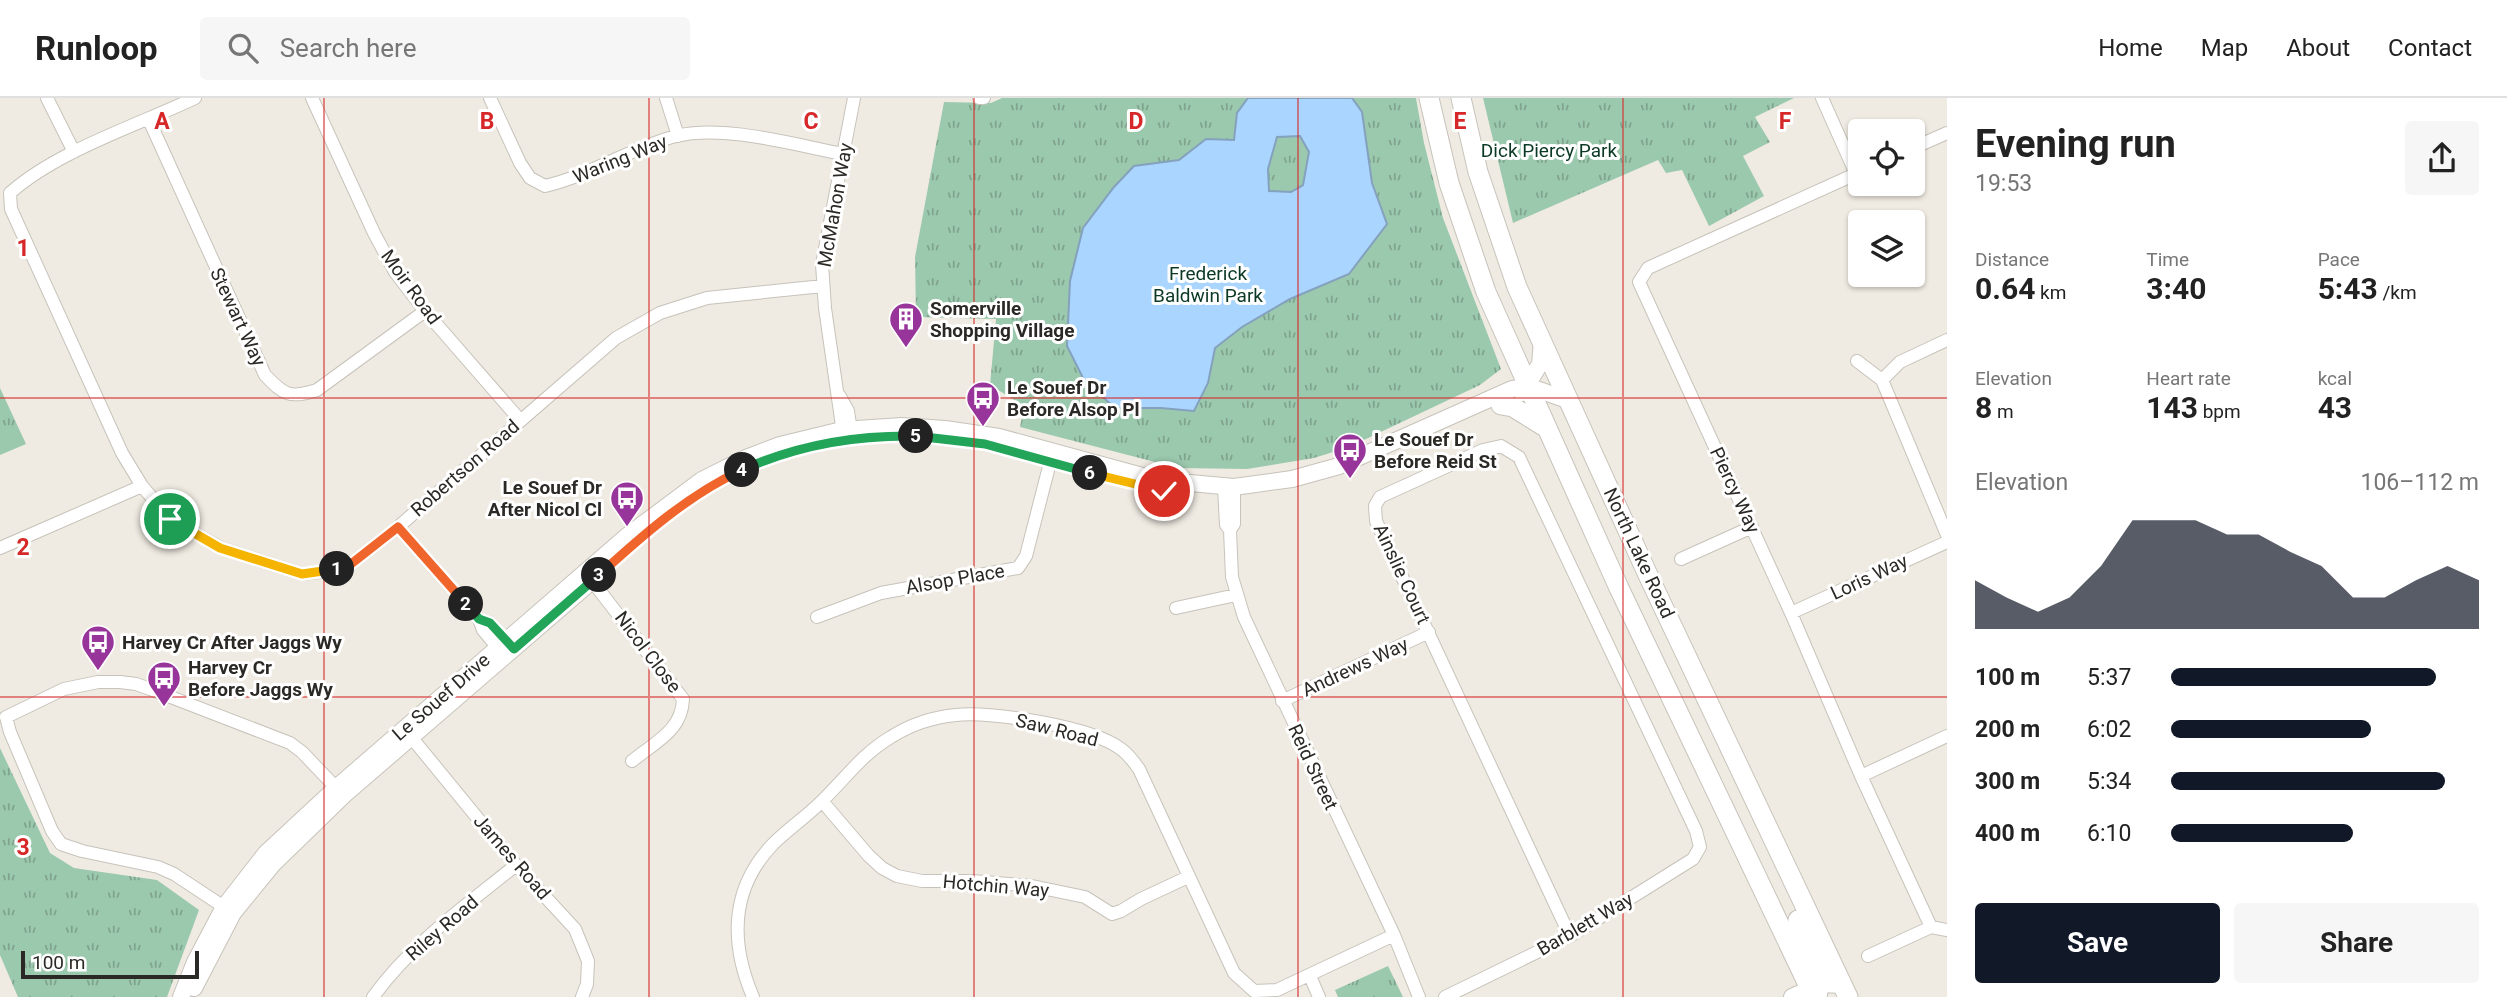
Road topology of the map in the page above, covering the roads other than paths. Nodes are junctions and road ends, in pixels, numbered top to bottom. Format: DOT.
graph roads {
  1 [pos="47,98"];
  2 [pos="195,98"];
  3 [pos="312,98"];
  4 [pos="490,98"];
  5 [pos="666,98"];
  6 [pos="854,98"];
  7 [pos="1429,98"];
  8 [pos="1461,98"];
  9 [pos="1822,98"];
  10 [pos="149,120"];
  11 [pos="1947,133"];
  12 [pos="678,136"];
  13 [pos="1925,143"];
  14 [pos="74,152"];
  15 [pos="1848,152"];
  16 [pos="842,154"];
  17 [pos="1848,178"];
  18 [pos="822,286"];
  19 [pos="425,311"];
  20 [pos="1947,340"];
  21 [pos="1542,341"];
  22 [pos="1857,361"];
  23 [pos="1882,380"];
  24 [pos="1528,386"];
  25 [pos="1570,401"];
  26 [pos="1501,405"];
  27 [pos="520,420"];
  28 [pos="1546,428"];
  29 [pos="847,434"];
  30 [pos="1052,456"];
  31 [pos="142,486"];
  32 [pos="1229,492"];
  33 [pos="398,527"];
  34 [pos="1752,527"];
  35 [pos="1947,535"];
  36 [pos="1947,542"];
  37 [pos="0,548"];
  38 [pos="1681,559"];
  39 [pos="589,577"];
  40 [pos="1236,595"];
  41 [pos="1176,608"];
  42 [pos="1791,613"];
  43 [pos="817,617"];
  44 [pos="1429,632"];
  45 [pos="506,649"];
  46 [pos="1282,701"];
  47 [pos="408,733"];
  48 [pos="1947,736"];
  49 [pos="632,761"];
  50 [pos="1861,776"];
  51 [pos="340,792"];
  52 [pos="822,802"];
  53 [pos="1696,831"];
  54 [pos="1776,842"];
  55 [pos="516,865"];
  56 [pos="1188,877"];
  57 [pos="229,910"];
  58 [pos="1931,927"];
  59 [pos="1947,930"];
  60 [pos="1394,935"];
  61 [pos="1570,936"];
  62 [pos="1868,956"];
  63 [pos="1310,976"];
  64 [pos="1846,991"];
  65 [pos="1810,992"];
  66 [pos="181,997"];
  67 [pos="190,997"];
  68 [pos="373,997"];
  69 [pos="582,997"];
  70 [pos="753,997"];
  71 [pos="1319,997"];
  72 [pos="1419,997"];
  73 [pos="1445,997"];
  1 -- 14 [label="street"];
  2 -- 10 [label="street"];
  3 -- 19 [label="street, Moir Road"];
  4 -- 12 [label="street, Waring Way"];
  5 -- 12 [label="street"];
  6 -- 16 [label="street, McMahon Way"];
  7 -- 24 [label="main road, North Lake Road"];
  8 -- 21 [label="main road, North Lake Road"];
  9 -- 15 [label="street"];
  10 -- 14 [label="street"];
  10 -- 19 [label="street, Stewart Way"];
  11 -- 13 [label="street"];
  12 -- 16 [label="street, Waring Way"];
  14 -- 31 [label="street, Robertson Road"];
  16 -- 18 [label="street, McMahon Way"];
  17 -- 34 [label="street, Piercy Way"];
  18 -- 27 [label="street, Robertson Road"];
  18 -- 29 [label="street, McMahon Way"];
  19 -- 27 [label="street, Moir Road"];
  20 -- 23 [label="street"];
  21 -- 24 [label="street"];
  21 -- 25 [label="main road, North Lake Road"];
  22 -- 23 [label="street"];
  23 -- 35 [label="street"];
  24 -- 25 [label="street"];
  24 -- 26 [label="street, Le Souef Drive"];
  24 -- 28 [label="main road, North Lake Road"];
  24 -- 32 [label="street, Le Souef Drive"];
  25 -- 54 [label="main road, North Lake Road"];
  26 -- 28 [label="main road"];
  26 -- 32 [label="street, Le Souef Drive"];
  27 -- 33 [label="street, Robertson Road"];
  28 -- 65 [label="main road, North Lake Road"];
  29 -- 30 [label="street, Le Souef Drive"];
  29 -- 39 [label="street, Le Souef Drive"];
  30 -- 32 [label="street, Le Souef Drive"];
  30 -- 43 [label="street, Alsop Place"];
  31 -- 33 [label="street, Robertson Road"];
  31 -- 37 [label="street"];
  32 -- 40 [label="street, Reid Street"];
  33 -- 45 [label="street"];
  34 -- 38 [label="street"];
  34 -- 42 [label="street, Piercy Way"];
  36 -- 42 [label="street, Loris Way"];
  39 -- 45 [label="street, Le Souef Drive"];
  39 -- 49 [label="street, Nicol Close"];
  40 -- 41 [label="street"];
  40 -- 46 [label="street, Reid Street"];
  42 -- 50 [label="street, Piercy Way"];
  44 -- 46 [label="street, Andrews Way"];
  44 -- 53 [label="street, Ainslie Court"];
  44 -- 61 [label="street, Ainslie Court"];
  45 -- 47 [label="street, Le Souef Drive"];
  46 -- 60 [label="street, Reid Street"];
  47 -- 51 [label="street, Le Souef Drive"];
  47 -- 55 [label="street, James Road"];
  48 -- 50 [label="street"];
  50 -- 58 [label="street, Piercy Way"];
  51 -- 57 [label="street, Le Souef Drive"];
  51 -- 57 [label="street"];
  52 -- 56 [label="street, Hotchin Way"];
  52 -- 56 [label="street, Saw Road"];
  52 -- 70 [label="street, Saw Road"];
  53 -- 61 [label="street, Barblett Way"];
  54 -- 64 [label="main road, North Lake Road"];
  54 -- 65 [label="main road"];
  55 -- 68 [label="street, Riley Road"];
  55 -- 69 [label="street, James Road"];
  56 -- 63 [label="street, Saw Road"];
  57 -- 66 [label="street, Le Souef Drive"];
  57 -- 67 [label="street, Le Souef Drive"];
  58 -- 59 [label="street"];
  58 -- 62 [label="street"];
  60 -- 63 [label="street, Saw Road"];
  60 -- 72 [label="street, Reid Street"];
  61 -- 73 [label="street, Barblett Way"];
  63 -- 71 [label="street"];
  64 -- 65 [label="street"];
}
